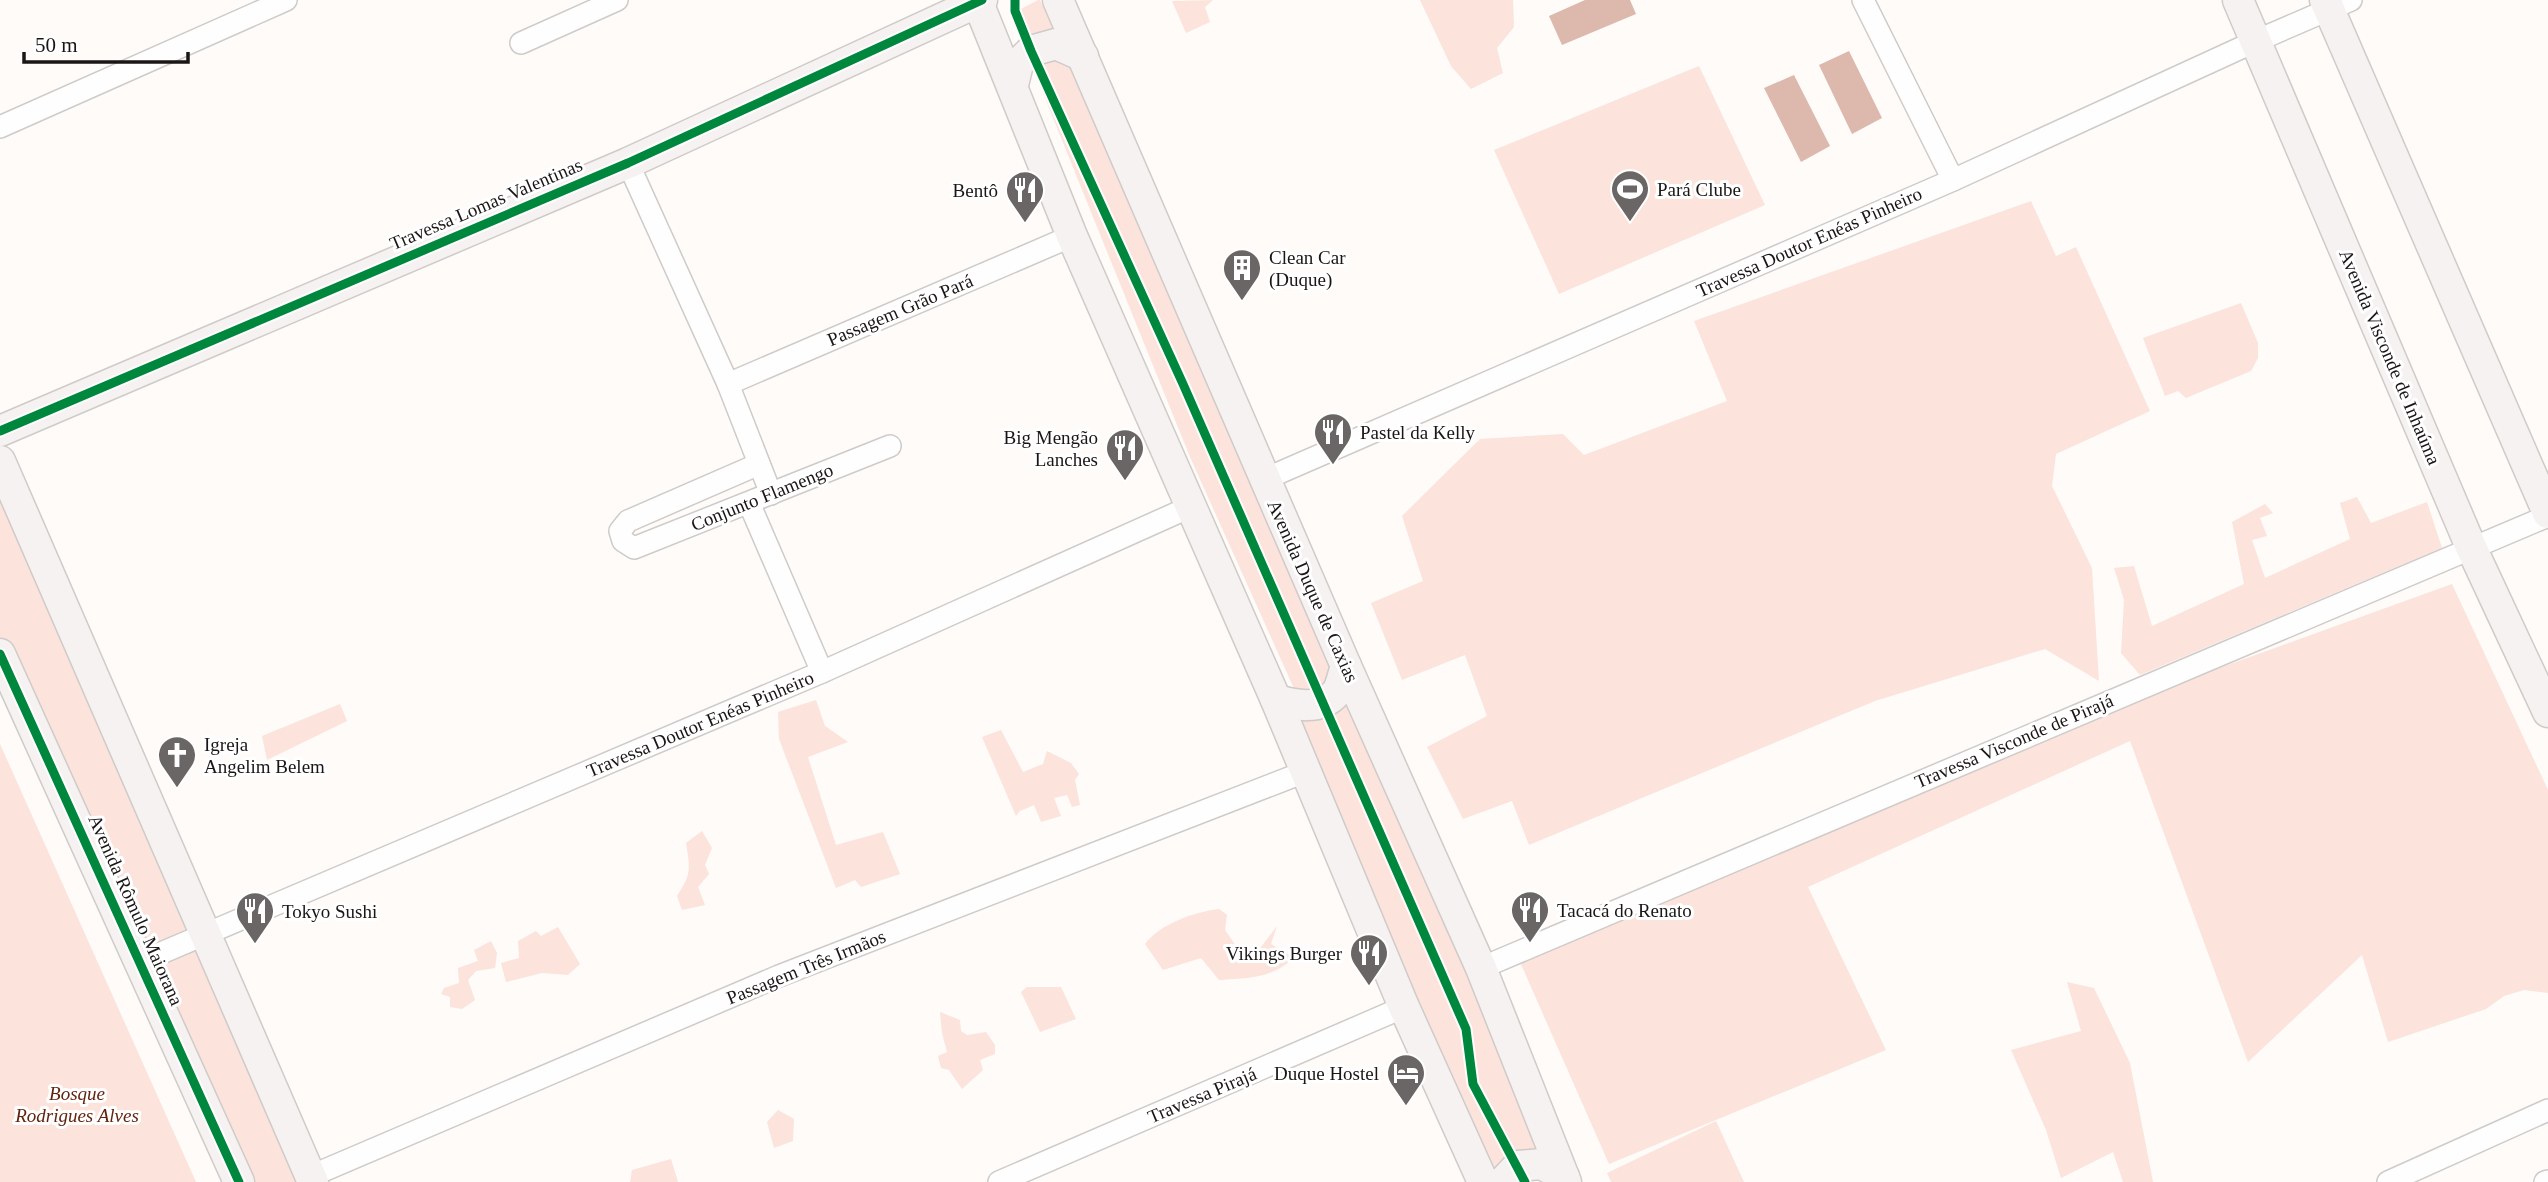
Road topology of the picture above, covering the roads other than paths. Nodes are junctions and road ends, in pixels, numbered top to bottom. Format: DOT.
graph roads {
  1 [pos="286,0"];
  2 [pos="617,0"];
  3 [pos="1058,0"];
  4 [pos="1863,0"];
  5 [pos="2238,0"];
  6 [pos="979,1"];
  7 [pos="2335,3"];
  8 [pos="2256,41"];
  9 [pos="521,43"];
  10 [pos="1083,56"];
  11 [pos="1013,85"];
  12 [pos="0,127"];
  13 [pos="628,163"];
  14 [pos="1953,180"];
  15 [pos="1072,236"];
  16 [pos="728,384"];
  17 [pos="0,430"];
  18 [pos="890,446"];
  19 [pos="0,461"];
  20 [pos="759,464"];
  21 [pos="1265,479"];
  22 [pos="771,494"];
  23 [pos="749,503"];
  24 [pos="1190,507"];
  25 [pos="2548,514"];
  26 [pos="2471,547"];
  27 [pos="0,654"];
  28 [pos="1346,666"];
  29 [pos="822,672"];
  30 [pos="1276,699"];
  31 [pos="2548,712"];
  32 [pos="1307,771"];
  33 [pos="207,935"];
  34 [pos="140,962"];
  35 [pos="1480,968"];
  36 [pos="1404,1007"];
  37 [pos="2548,1111"];
  38 [pos="312,1179"];
  39 [pos="1565,1180"];
  40 [pos="239,1182"];
  41 [pos="999,1182"];
  42 [pos="1483,1182"];
  43 [pos="1503,1182"];
  44 [pos="2388,1182"];
  1 -- 12 [label="street"];
  2 -- 9 [label="street"];
  3 -- 10 [label="street, Avenida Duque de Caxias"];
  4 -- 14 [label="street"];
  5 -- 8 [label="street, Avenida Visconde de Inhaúma"];
  6 -- 11 [label="street"];
  6 -- 13 [label="street, Travessa Lomas Valentinas"];
  7 -- 8 [label="street, Travessa Doutor Enéas Pinheiro"];
  7 -- 25 [label="street"];
  8 -- 14 [label="street, Travessa Doutor Enéas Pinheiro"];
  8 -- 26 [label="street, Avenida Visconde de Inhaúma"];
  10 -- 11 [label="street"];
  10 -- 21 [label="street, Avenida Duque de Caxias"];
  11 -- 15 [label="street"];
  13 -- 16 [label="street"];
  13 -- 17 [label="street, Travessa Lomas Valentinas"];
  14 -- 21 [label="street, Travessa Doutor Enéas Pinheiro"];
  15 -- 16 [label="street, Passagem Grão Pará"];
  15 -- 24 [label="street"];
  16 -- 20 [label="street"];
  18 -- 22 [label="street, Conjunto Flamengo"];
  19 -- 33 [label="street"];
  20 -- 22 [label="street"];
  20 -- 23 [label="street, Conjunto Flamengo"];
  21 -- 28 [label="street, Avenida Duque de Caxias"];
  22 -- 23 [label="street, Conjunto Flamengo"];
  23 -- 29 [label="street"];
  24 -- 29 [label="street, Travessa Doutor Enéas Pinheiro"];
  24 -- 30 [label="street"];
  25 -- 26 [label="street, Travessa Visconde de Pirajá"];
  26 -- 31 [label="street, Avenida Visconde de Inhaúma"];
  26 -- 35 [label="street, Travessa Visconde de Pirajá"];
  27 -- 34 [label="street, Avenida Rômulo Maiorana"];
  28 -- 30 [label="street"];
  28 -- 35 [label="street, Avenida Duque de Caxias"];
  29 -- 33 [label="street, Travessa Doutor Enéas Pinheiro"];
  30 -- 32 [label="street"];
  32 -- 36 [label="street"];
  32 -- 38 [label="street, Passagem Três Irmãos"];
  33 -- 34 [label="street, Travessa Doutor Enéas Pinheiro"];
  33 -- 38 [label="street"];
  34 -- 40 [label="street, Avenida Rômulo Maiorana"];
  35 -- 39 [label="street, Avenida Duque de Caxias"];
  36 -- 41 [label="street, Travessa Pirajá"];
  36 -- 42 [label="street"];
  37 -- 44 [label="street"];
  39 -- 43 [label="street"];
}
